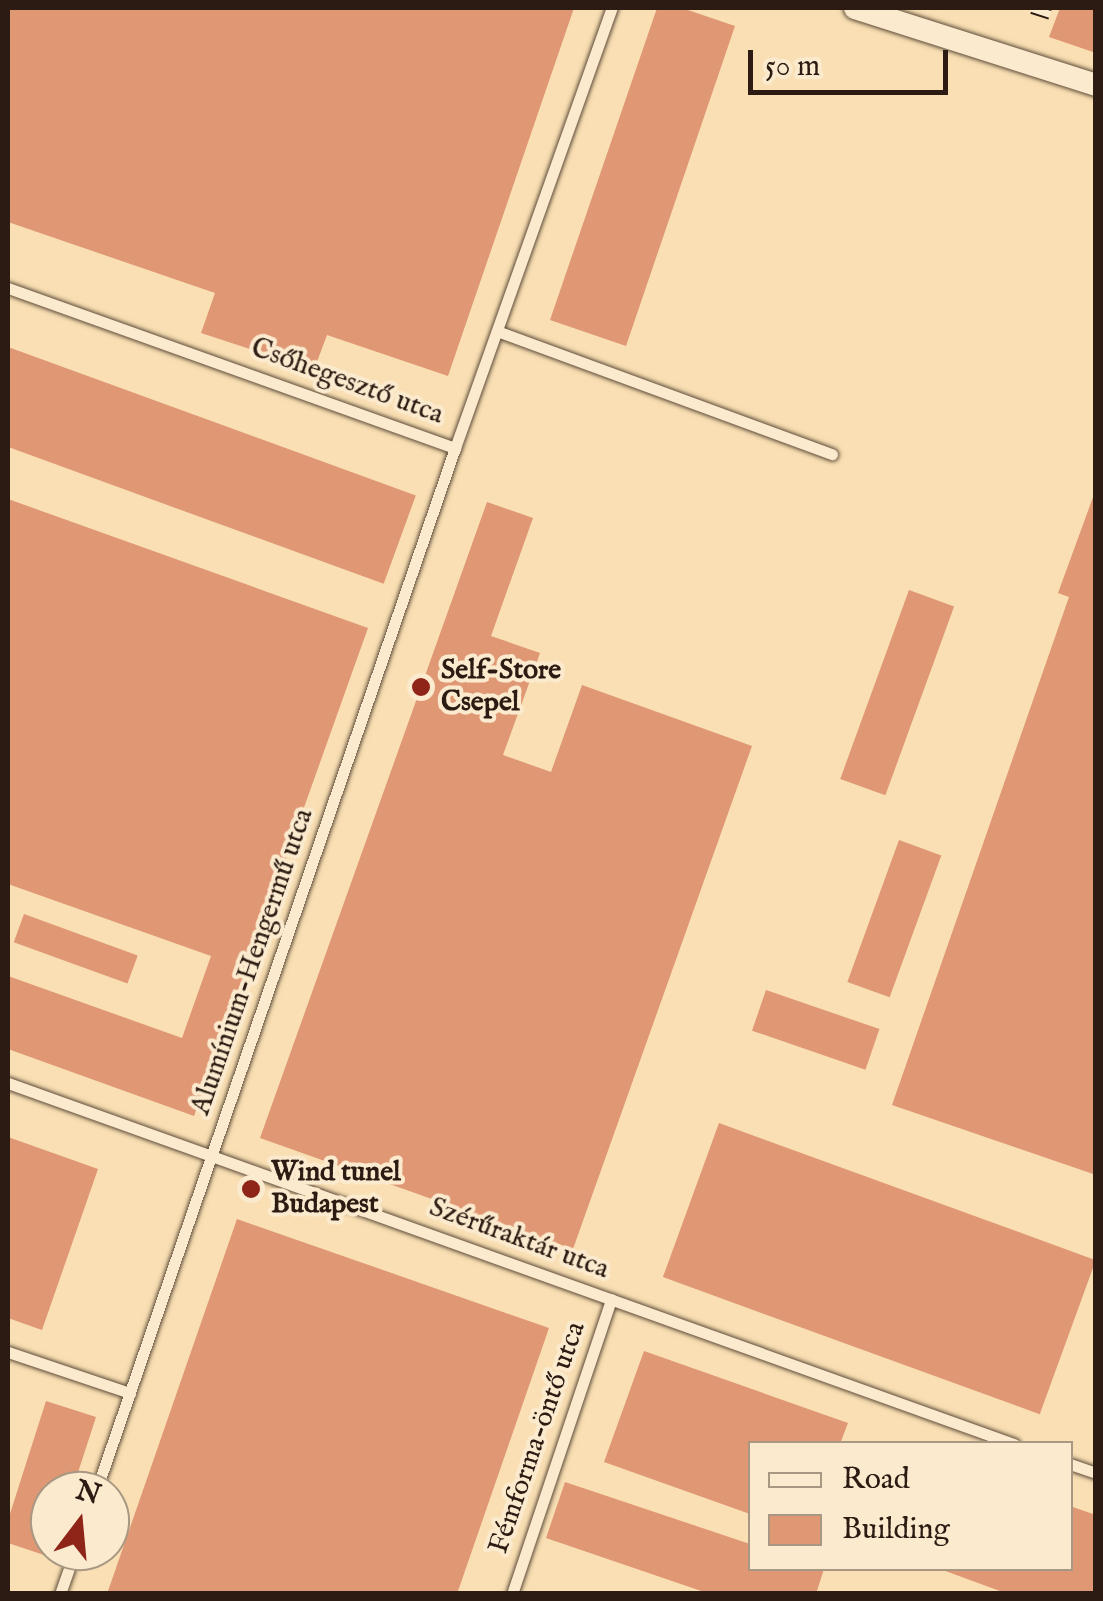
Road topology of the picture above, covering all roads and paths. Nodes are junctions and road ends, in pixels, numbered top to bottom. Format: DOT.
graph roads {
  1 [pos="612,8"];
  2 [pos="855,8"];
  3 [pos="1096,85"];
  4 [pos="8,288"];
  5 [pos="497,331"];
  6 [pos="456,448"];
  7 [pos="832,454"];
  8 [pos="8,1084"];
  9 [pos="213,1156"];
  10 [pos="611,1299"];
  11 [pos="8,1352"];
  12 [pos="130,1393"];
  13 [pos="1006,1441"];
  14 [pos="103,1471"];
  15 [pos="512,1594"];
  1 -- 5 [label="lane, Csőhegesztő utca"];
  2 -- 3 [label="street"];
  4 -- 6 [label="lane, Csőhegesztő utca"];
  5 -- 6 [label="lane, Csőhegesztő utca"];
  5 -- 7 [label="lane"];
  6 -- 9 [label="lane, Alumínium-Hengermű utca"];
  8 -- 9 [label="lane, Szérűraktár utca"];
  9 -- 10 [label="lane, Szérűraktár utca"];
  9 -- 12 [label="lane, Alumínium-Hengermű utca"];
  10 -- 13 [label="lane, Szérűraktár utca"];
  10 -- 15 [label="lane, Fémforma-öntő utca"];
  11 -- 12 [label="lane"];
  12 -- 14 [label="lane, Alumínium-Hengermű utca"];
}
